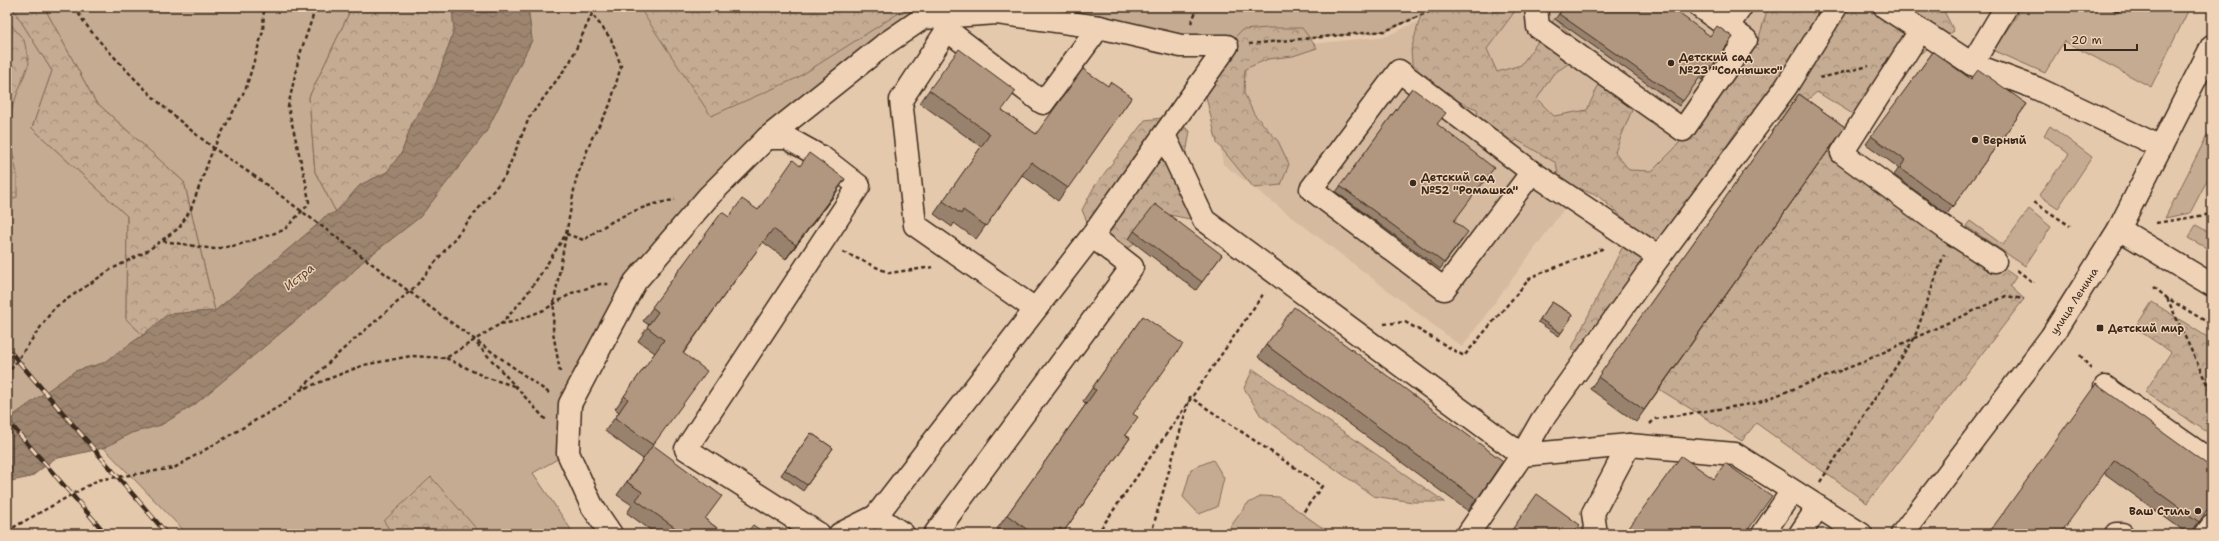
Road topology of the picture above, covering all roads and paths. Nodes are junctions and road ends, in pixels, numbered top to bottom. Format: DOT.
graph roads {
  1 [pos="75,7"];
  2 [pos="264,7"];
  3 [pos="316,7"];
  4 [pos="590,7"];
  5 [pos="1440,7"];
  6 [pos="1536,7"];
  7 [pos="1700,7"];
  8 [pos="1741,7"];
  9 [pos="1836,7"];
  10 [pos="1885,7"];
  11 [pos="2006,7"];
  12 [pos="592,14"];
  13 [pos="922,18"];
  14 [pos="1728,26"];
  15 [pos="1099,27"];
  16 [pos="947,30"];
  17 [pos="1920,31"];
  18 [pos="1227,46"];
  19 [pos="2212,46"];
  20 [pos="1902,58"];
  21 [pos="1972,64"];
  22 [pos="1786,87"];
  23 [pos="1164,135"];
  24 [pos="767,138"];
  25 [pos="2161,146"];
  26 [pos="213,149"];
  27 [pos="1532,172"];
  28 [pos="708,196"];
  29 [pos="2034,202"];
  30 [pos="2212,214"];
  31 [pos="2156,223"];
  32 [pos="2070,226"];
  33 [pos="2119,229"];
  34 [pos="1952,233"];
  35 [pos="566,234"];
  36 [pos="1092,236"];
  37 [pos="1629,238"];
  38 [pos="163,241"];
  39 [pos="1659,258"];
  40 [pos="1995,261"];
  41 [pos="969,262"];
  42 [pos="866,263"];
  43 [pos="1278,275"];
  44 [pos="635,282"];
  45 [pos="2212,285"];
  46 [pos="2154,287"];
  47 [pos="2167,298"];
  48 [pos="2024,299"];
  49 [pos="554,302"];
  50 [pos="1036,309"];
  51 [pos="500,324"];
  52 [pos="1383,324"];
  53 [pos="2212,325"];
  54 [pos="1914,339"];
  55 [pos="474,340"];
  56 [pos="446,358"];
  57 [pos="7,375"];
  58 [pos="514,386"];
  59 [pos="2105,387"];
  60 [pos="300,390"];
  61 [pos="2212,395"];
  62 [pos="1190,397"];
  63 [pos="570,404"];
  64 [pos="1629,445"];
  65 [pos="568,453"];
  66 [pos="1522,455"];
  67 [pos="2212,462"];
  68 [pos="1806,500"];
  69 [pos="1302,514"];
  70 [pos="876,516"];
  71 [pos="2212,526"];
  72 [pos="7,531"];
  73 [pos="611,534"];
  74 [pos="819,534"];
  75 [pos="840,534"];
  76 [pos="903,534"];
  77 [pos="935,534"];
  78 [pos="1097,534"];
  79 [pos="1151,534"];
  80 [pos="1468,534"];
  81 [pos="1596,534"];
  82 [pos="1763,534"];
  83 [pos="1800,534"];
  84 [pos="1862,534"];
  85 [pos="1902,534"];
  86 [pos="2116,534"];
  87 [pos="2122,534"];
  88 [pos="2206,534"];
  1 -- 26 [label="path"];
  2 -- 26 [label="path"];
  3 -- 38 [label="path"];
  4 -- 12 [label="path"];
  5 -- 18 [label="path"];
  6 -- 14 [label="main road"];
  7 -- 14 [label="main road"];
  8 -- 14 [label="main road"];
  9 -- 22 [label="main road"];
  10 -- 17 [label="main road"];
  11 -- 21 [label="main road"];
  12 -- 35 [label="path"];
  12 -- 60 [label="path"];
  13 -- 15 [label="main road"];
  13 -- 16 [label="main road"];
  13 -- 24 [label="main road"];
  15 -- 16 [label="main road"];
  15 -- 18 [label="main road"];
  16 -- 41 [label="main road"];
  17 -- 20 [label="main road"];
  17 -- 21 [label="main road"];
  18 -- 23 [label="main road"];
  19 -- 25 [label="main road, улица Ленина"];
  20 -- 22 [label="path"];
  20 -- 34 [label="main road"];
  21 -- 25 [label="main road"];
  22 -- 39 [label="main road"];
  23 -- 36 [label="main road"];
  23 -- 43 [label="main road"];
  24 -- 28 [label="main road"];
  24 -- 74 [label="main road"];
  25 -- 33 [label="main road, улица Ленина"];
  26 -- 38 [label="path"];
  26 -- 55 [label="path, bridge"];
  27 -- 27 [label="main road"];
  27 -- 37 [label="main road"];
  28 -- 35 [label="path"];
  28 -- 44 [label="main road"];
  29 -- 32 [label="path"];
  30 -- 31 [label="path"];
  33 -- 45 [label="main road"];
  33 -- 85 [label="main road, улица Ленина"];
  34 -- 40 [label="main road"];
  34 -- 54 [label="path"];
  35 -- 49 [label="path"];
  35 -- 51 [label="path"];
  36 -- 50 [label="main road"];
  36 -- 77 [label="main road"];
  37 -- 39 [label="main road"];
  37 -- 52 [label="path"];
  38 -- 57 [label="path"];
  39 -- 66 [label="main road"];
  41 -- 42 [label="path"];
  41 -- 50 [label="main road"];
  43 -- 62 [label="path"];
  43 -- 66 [label="main road"];
  44 -- 49 [label="path"];
  44 -- 63 [label="main road"];
  46 -- 47 [label="path"];
  47 -- 53 [label="path"];
  47 -- 61 [label="path"];
  48 -- 54 [label="path"];
  49 -- 51 [label="path"];
  49 -- 63 [label="path"];
  50 -- 70 [label="main road"];
  51 -- 55 [label="path"];
  54 -- 64 [label="path"];
  54 -- 68 [label="path"];
  55 -- 56 [label="path"];
  55 -- 58 [label="path"];
  55 -- 63 [label="path"];
  56 -- 58 [label="path"];
  56 -- 60 [label="path"];
  58 -- 65 [label="path"];
  59 -- 67 [label="main road"];
  60 -- 72 [label="path"];
  62 -- 69 [label="path"];
  62 -- 78 [label="path"];
  62 -- 79 [label="path"];
  63 -- 65 [label="main road"];
  64 -- 66 [label="main road"];
  64 -- 68 [label="main road"];
  64 -- 81 [label="main road"];
  65 -- 73 [label="main road"];
  66 -- 80 [label="main road"];
  68 -- 82 [label="main road"];
  68 -- 83 [label="main road"];
  68 -- 84 [label="main road"];
  70 -- 75 [label="main road"];
  70 -- 76 [label="main road"];
  71 -- 88 [label="main road"];
  86 -- 87 [label="main road"];
}
